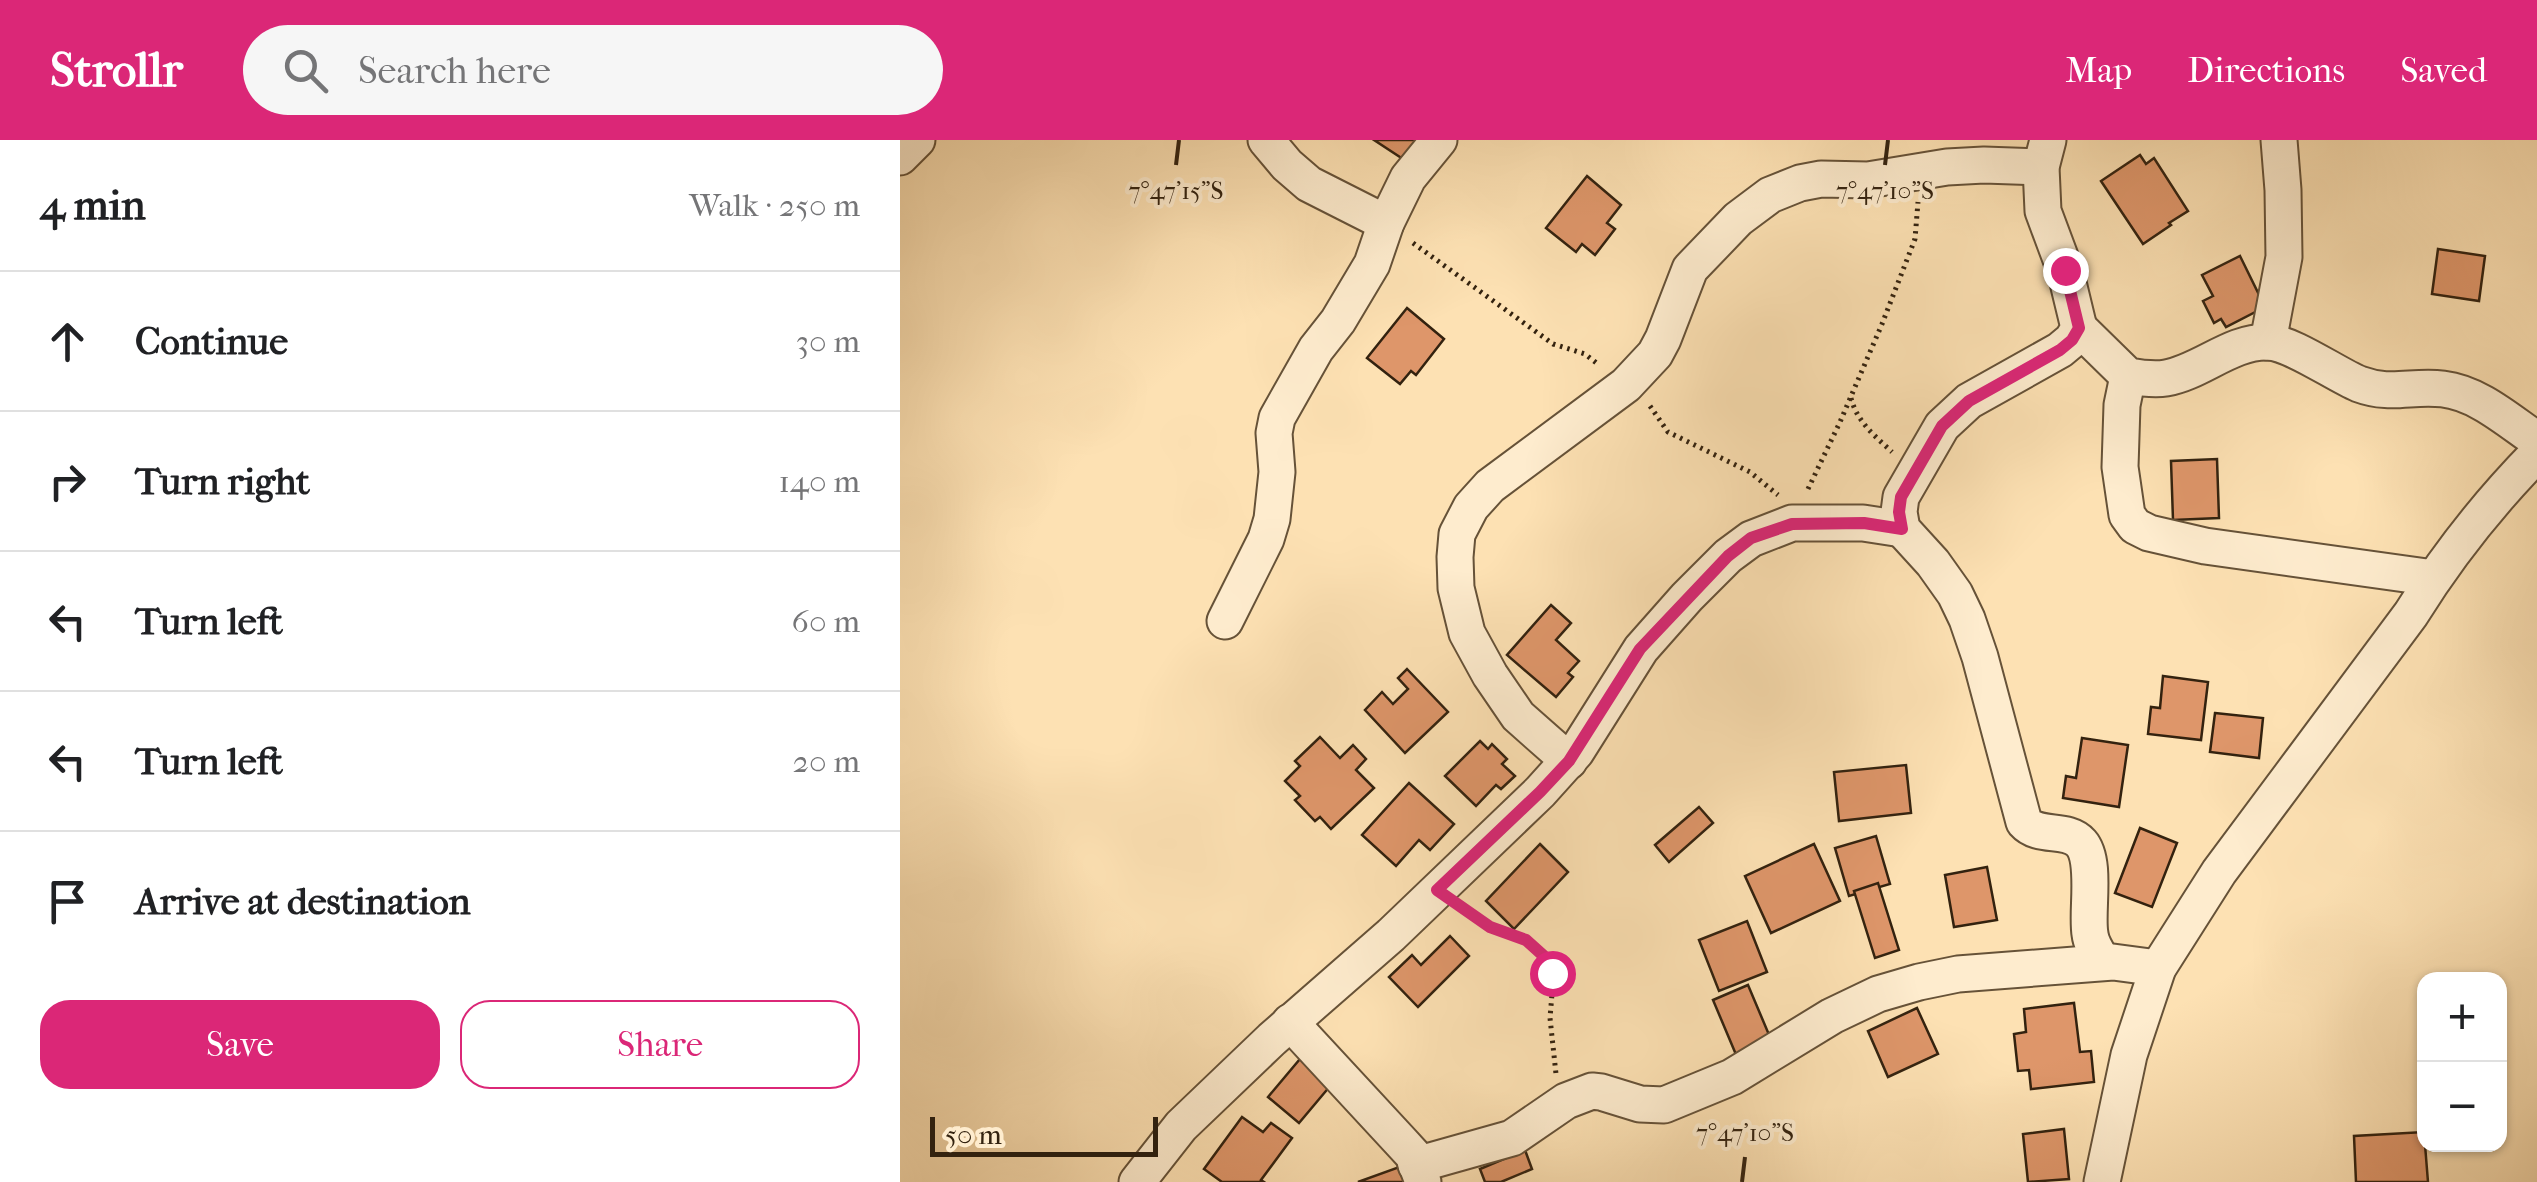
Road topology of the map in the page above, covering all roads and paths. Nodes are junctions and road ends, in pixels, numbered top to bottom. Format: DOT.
graph roads {
  1 [pos="917,140"];
  2 [pos="1266,140"];
  3 [pos="1439,140"];
  4 [pos="2279,140"];
  5 [pos="2044,154"];
  6 [pos="900,157"];
  7 [pos="1918,172"];
  8 [pos="1386,223"];
  9 [pos="2079,328"];
  10 [pos="2268,342"];
  11 [pos="2128,376"];
  12 [pos="1851,397"];
  13 [pos="2537,440"];
  14 [pos="2537,454"];
  15 [pos="1912,478"];
  16 [pos="1792,524"];
  17 [pos="1902,529"];
  18 [pos="2434,578"];
  19 [pos="1226,622"];
  20 [pos="1569,761"];
  21 [pos="1437,890"];
  22 [pos="2103,962"];
  23 [pos="2158,968"];
  24 [pos="1290,1022"];
  25 [pos="1552,1111"];
  26 [pos="1420,1174"];
  27 [pos="1138,1182"];
  28 [pos="2102,1182"];
  1 -- 6 [label="street"];
  2 -- 8 [label="street"];
  3 -- 8 [label="street"];
  4 -- 10 [label="street"];
  5 -- 7 [label="street"];
  5 -- 9 [label="street"];
  7 -- 12 [label="path"];
  7 -- 20 [label="street"];
  8 -- 19 [label="street"];
  9 -- 11 [label="street"];
  9 -- 15 [label="street"];
  10 -- 11 [label="street"];
  10 -- 13 [label="street"];
  11 -- 18 [label="street"];
  12 -- 15 [label="path"];
  12 -- 16 [label="path"];
  14 -- 18 [label="street"];
  15 -- 17 [label="street"];
  16 -- 17 [label="street"];
  16 -- 20 [label="street"];
  17 -- 22 [label="street"];
  18 -- 23 [label="street"];
  20 -- 21 [label="street"];
  21 -- 24 [label="street"];
  21 -- 25 [label="path"];
  22 -- 23 [label="street"];
  22 -- 25 [label="street"];
  23 -- 28 [label="street"];
  24 -- 26 [label="street"];
  24 -- 27 [label="street"];
  25 -- 26 [label="street"];
}
